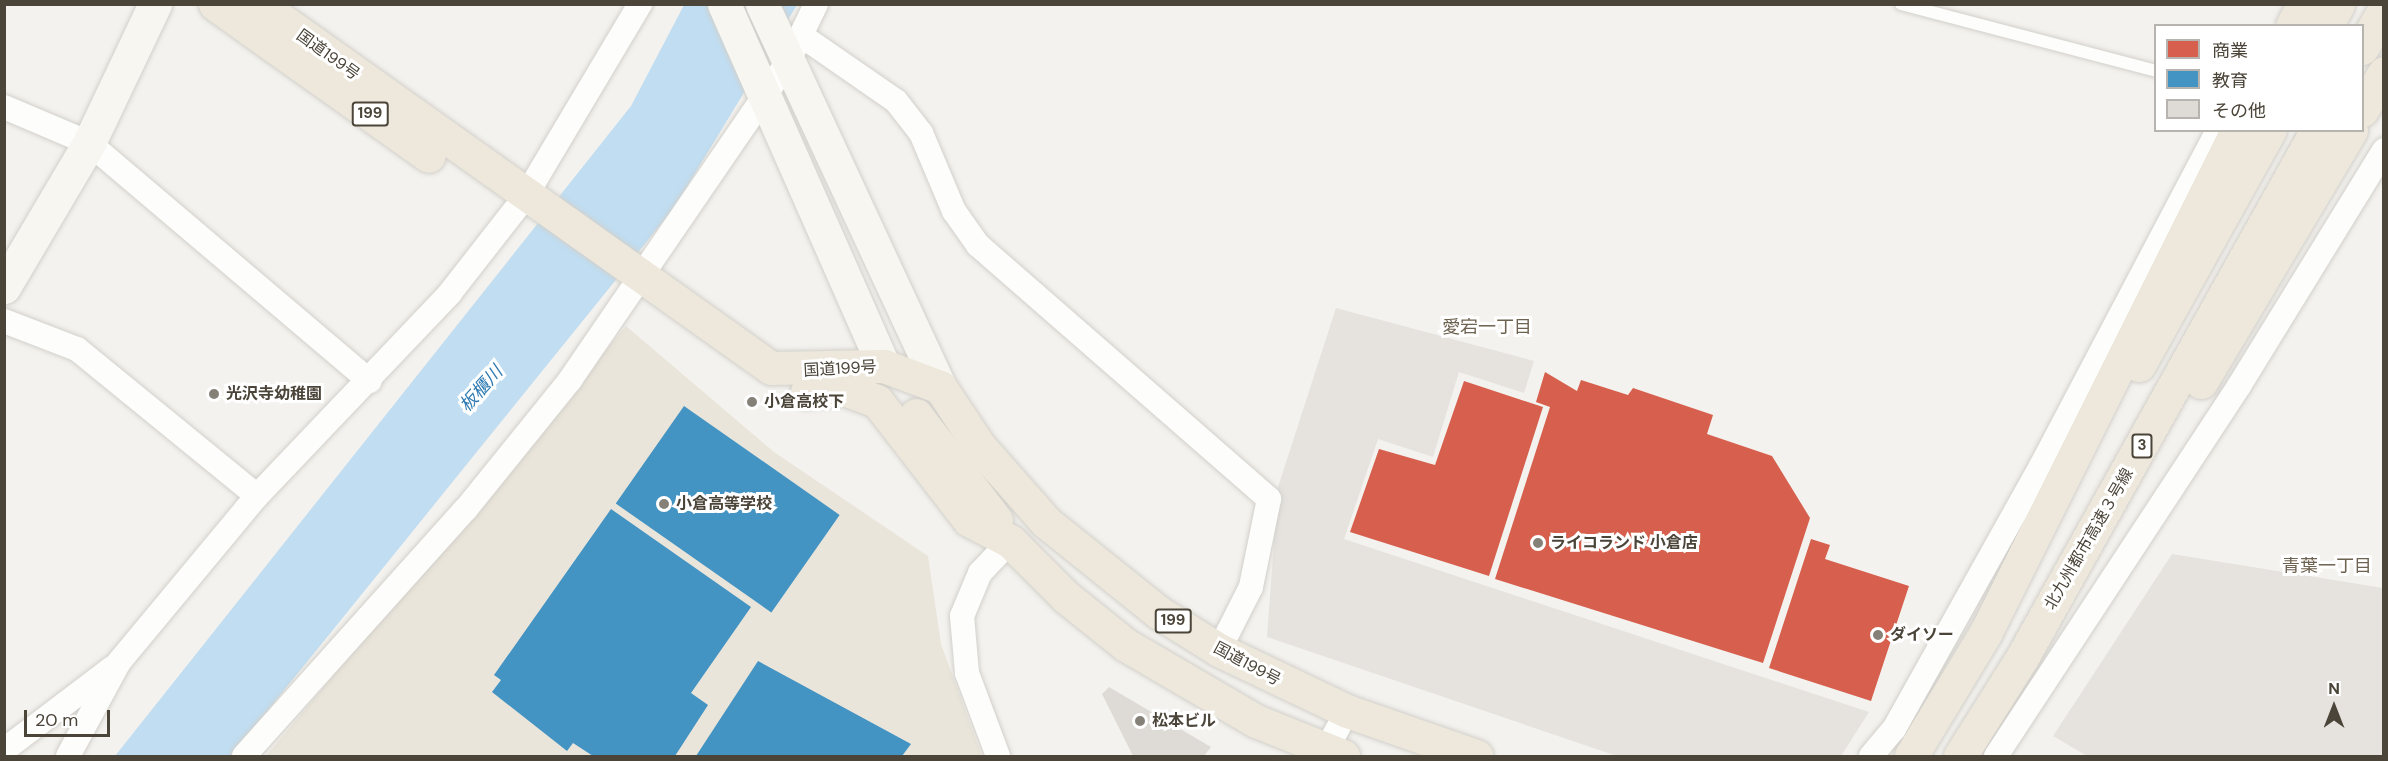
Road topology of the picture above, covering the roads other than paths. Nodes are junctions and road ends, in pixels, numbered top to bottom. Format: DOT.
graph roads {
  1 [pos="155,4"];
  2 [pos="215,4"];
  3 [pos="259,4"];
  4 [pos="640,4"];
  5 [pos="724,4"];
  6 [pos="762,4"];
  7 [pos="816,4"];
  8 [pos="1901,4"];
  9 [pos="2286,4"];
  10 [pos="2303,4"];
  11 [pos="2338,4"];
  12 [pos="2384,10"];
  13 [pos="2276,24"];
  14 [pos="2293,24"];
  15 [pos="2327,24"];
  16 [pos="2364,45"];
  17 [pos="790,48"];
  18 [pos="2154,70"];
  19 [pos="2384,73"];
  20 [pos="760,91"];
  21 [pos="4,107"];
  22 [pos="2364,107"];
  23 [pos="2217,132"];
  24 [pos="2235,132"];
  25 [pos="2269,132"];
  26 [pos="2316,132"];
  27 [pos="2350,132"];
  28 [pos="88,143"];
  29 [pos="2384,150"];
  30 [pos="525,210"];
  31 [pos="629,285"];
  32 [pos="4,287"];
  33 [pos="894,299"];
  34 [pos="858,317"];
  35 [pos="4,321"];
  36 [pos="884,366"];
  37 [pos="835,377"];
  38 [pos="370,381"];
  39 [pos="940,387"];
  40 [pos="256,496"];
  41 [pos="1010,541"];
  42 [pos="1986,632"];
  43 [pos="1219,650"];
  44 [pos="2023,656"];
  45 [pos="119,662"];
  46 [pos="1347,711"];
  47 [pos="4,750"];
  48 [pos="1331,755"];
  49 [pos="68,756"];
  50 [pos="244,756"];
  51 [pos="998,756"];
  52 [pos="1476,756"];
  53 [pos="1871,756"];
  54 [pos="1911,756"];
  55 [pos="1960,756"];
  56 [pos="1996,756"];
  1 -- 28 [label="street"];
  2 -- 30 [label="highway, 国道199号 / 199"];
  3 -- 30 [label="highway, 国道199号 / 199"];
  4 -- 30 [label="street"];
  5 -- 20 [label="street"];
  6 -- 17 [label="street"];
  7 -- 17 [label="street"];
  8 -- 18 [label="lane"];
  9 -- 13 [label="street"];
  10 -- 14 [label="highway"];
  11 -- 15 [label="highway"];
  12 -- 16 [label="highway"];
  17 -- 20 [label="street"];
  17 -- 33 [label="street"];
  17 -- 43 [label="street"];
  19 -- 22 [label="highway"];
  20 -- 31 [label="street"];
  20 -- 34 [label="street"];
  21 -- 28 [label="street"];
  23 -- 53 [label="street"];
  24 -- 42 [label="highway"];
  25 -- 42 [label="highway"];
  26 -- 44 [label="highway, 北九州都市高速３号線 / 3"];
  27 -- 44 [label="highway, 3"];
  28 -- 32 [label="street"];
  28 -- 38 [label="street"];
  29 -- 56 [label="street"];
  30 -- 31 [label="highway, 国道199号 / 199"];
  30 -- 38 [label="street"];
  31 -- 37 [label="highway, 国道199号 / 199"];
  31 -- 50 [label="street"];
  33 -- 36 [label="street"];
  33 -- 39 [label="street"];
  34 -- 36 [label="street"];
  34 -- 37 [label="street"];
  35 -- 40 [label="street"];
  36 -- 37 [label="highway, 国道199号 / 199"];
  36 -- 39 [label="highway, 国道199号 / 199"];
  36 -- 41 [label="highway"];
  37 -- 41 [label="highway, 国道199号 / 199"];
  38 -- 40 [label="street"];
  39 -- 43 [label="highway, 国道199号 / 199"];
  40 -- 45 [label="street"];
  41 -- 48 [label="highway, 国道199号 / 199"];
  41 -- 51 [label="street"];
  42 -- 54 [label="highway"];
  43 -- 46 [label="highway, 国道199号 / 199"];
  44 -- 55 [label="highway, 北九州都市高速３号線 / 3"];
  45 -- 47 [label="street"];
  45 -- 49 [label="street"];
  46 -- 48 [label="street"];
  46 -- 52 [label="highway, 国道199号 / 199"];
}
